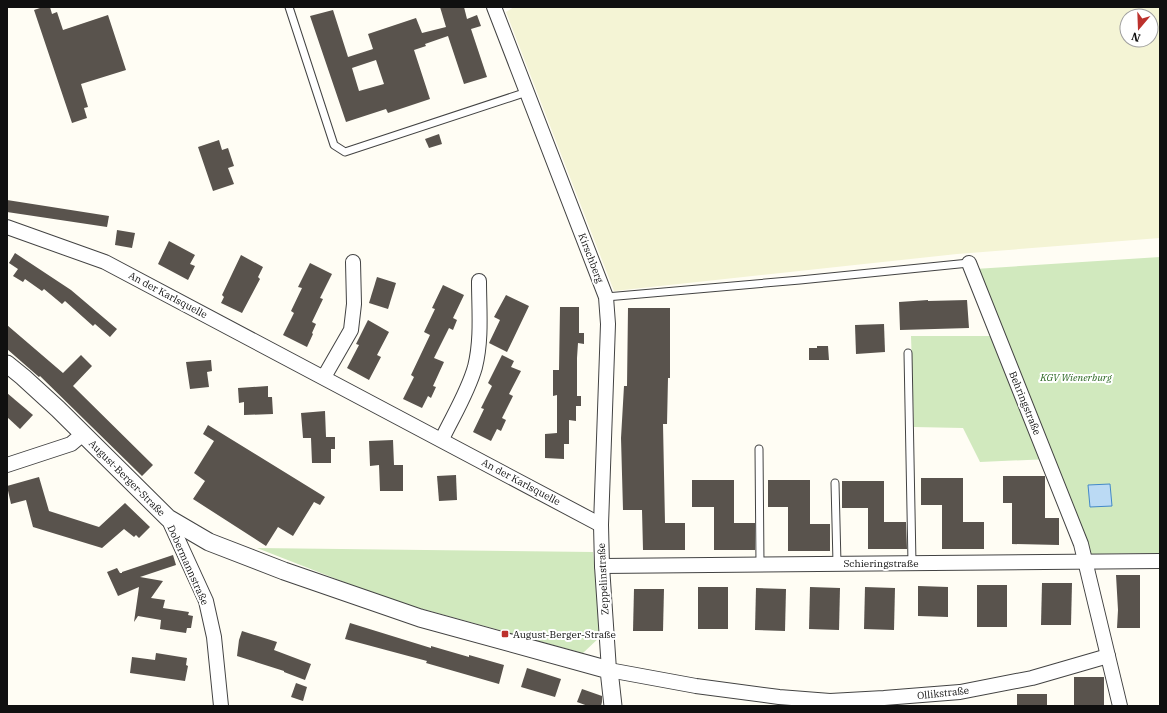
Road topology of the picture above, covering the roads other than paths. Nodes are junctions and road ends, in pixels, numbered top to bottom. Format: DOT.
graph roads {
  1 [pos="289,7"];
  2 [pos="494,7"];
  3 [pos="527,92"];
  4 [pos="7,227"];
  5 [pos="354,262"];
  6 [pos="969,263"];
  7 [pos="479,281"];
  8 [pos="606,297"];
  9 [pos="908,353"];
  10 [pos="7,364"];
  11 [pos="324,377"];
  12 [pos="82,434"];
  13 [pos="442,439"];
  14 [pos="759,449"];
  15 [pos="7,465"];
  16 [pos="835,482"];
  17 [pos="168,518"];
  18 [pos="601,525"];
  19 [pos="1160,560"];
  20 [pos="1085,561"];
  21 [pos="837,563"];
  22 [pos="912,563"];
  23 [pos="760,564"];
  24 [pos="602,566"];
  25 [pos="1108,656"];
  26 [pos="609,670"];
  27 [pos="221,706"];
  28 [pos="613,706"];
  29 [pos="1120,706"];
  1 -- 3 [label="lane"];
  2 -- 3 [label="street, Kirschberg"];
  3 -- 8 [label="street, Kirschberg"];
  4 -- 11 [label="street, An der Karlsquelle"];
  5 -- 11 [label="street"];
  6 -- 8 [label="lane"];
  6 -- 20 [label="street, Behringstraße"];
  7 -- 13 [label="street"];
  8 -- 18 [label="street, Kirschberg"];
  9 -- 22 [label="lane"];
  10 -- 12 [label="street, August-Berger-Straße"];
  11 -- 13 [label="street, An der Karlsquelle"];
  12 -- 15 [label="street"];
  12 -- 17 [label="street, August-Berger-Straße"];
  13 -- 18 [label="street, An der Karlsquelle"];
  14 -- 23 [label="lane"];
  16 -- 21 [label="lane"];
  17 -- 26 [label="street, August-Berger-Straße"];
  17 -- 27 [label="street, Dobermannstraße"];
  18 -- 24 [label="street, Zeppelinstraße"];
  19 -- 20 [label="street, Schieringstraße"];
  20 -- 22 [label="street, Schieringstraße"];
  20 -- 25 [label="street"];
  21 -- 22 [label="street, Schieringstraße"];
  21 -- 23 [label="street, Schieringstraße"];
  23 -- 24 [label="street, Schieringstraße"];
  24 -- 26 [label="street, Zeppelinstraße"];
  25 -- 26 [label="street, Ollikstraße"];
  25 -- 29 [label="street"];
  26 -- 28 [label="street, Zeppelinstraße"];
}
